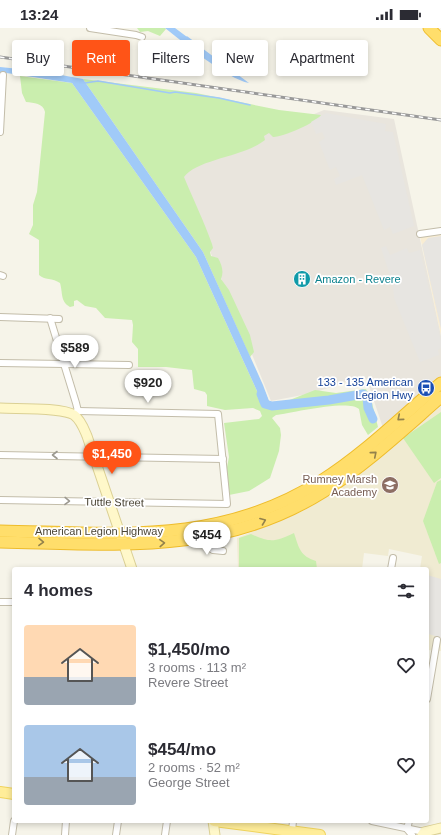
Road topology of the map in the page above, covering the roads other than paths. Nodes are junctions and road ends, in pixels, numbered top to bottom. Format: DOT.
graph roads {
  1 [pos="90,28"];
  2 [pos="429,28"];
  3 [pos="142,37"];
  4 [pos="441,40"];
  5 [pos="4,75"];
  6 [pos="0,132"];
  7 [pos="441,231"];
  8 [pos="420,234"];
  9 [pos="0,317"];
  10 [pos="50,318"];
  11 [pos="59,319"];
  12 [pos="0,363"];
  13 [pos="64,363"];
  14 [pos="129,365"];
  15 [pos="441,383"];
  16 [pos="441,397"];
  17 [pos="0,408"];
  18 [pos="76,413"];
  19 [pos="0,455"];
  20 [pos="94,456"];
  21 [pos="223,459"];
  22 [pos="0,500"];
  23 [pos="109,501"];
  24 [pos="0,531"];
  25 [pos="119,532"];
  26 [pos="198,539"];
  27 [pos="0,542"];
  28 [pos="123,543"];
  29 [pos="223,551"];
  30 [pos="393,558"];
  31 [pos="131,567"];
  32 [pos="391,567"];
  33 [pos="0,602"];
  34 [pos="12,602"];
  35 [pos="437,640"];
  36 [pos="429,687"];
  37 [pos="0,792"];
  38 [pos="12,794"];
  39 [pos="14,823"];
  40 [pos="66,823"];
  41 [pos="118,823"];
  42 [pos="167,823"];
  43 [pos="213,823"];
  44 [pos="230,823"];
  45 [pos="381,823"];
  46 [pos="408,823"];
  47 [pos="292,826"];
  48 [pos="273,828"];
  49 [pos="441,828"];
  50 [pos="407,829"];
  51 [pos="423,833"];
  52 [pos="12,835"];
  53 [pos="65,835"];
  54 [pos="116,835"];
  55 [pos="165,835"];
  56 [pos="215,835"];
  57 [pos="320,835"];
  58 [pos="412,835"];
  1 -- 3 [label="street"];
  2 -- 4 [label="highway"];
  5 -- 6 [label="street"];
  7 -- 8 [label="street"];
  9 -- 10 [label="street"];
  10 -- 11 [label="street"];
  10 -- 13 [label="street"];
  12 -- 13 [label="street"];
  13 -- 14 [label="street"];
  13 -- 18 [label="street"];
  15 -- 25 [label="highway, American Legion Highway, one-way"];
  26 -- 16 [label="highway, American Legion Highway, one-way"];
  17 -- 18 [label="main road"];
  18 -- 20 [label="main road"];
  18 -- 21 [label="street"];
  20 -- 19 [label="street, one-way"];
  20 -- 21 [label="street"];
  20 -- 23 [label="main road"];
  21 -- 23 [label="street, Tuttle Street"];
  22 -- 23 [label="street, Tuttle Street, one-way"];
  23 -- 25 [label="main road"];
  24 -- 25 [label="highway, American Legion Highway"];
  25 -- 28 [label="main road"];
  28 -- 26 [label="highway, American Legion Highway, one-way"];
  26 -- 29 [label="street"];
  27 -- 28 [label="highway, American Legion Highway, one-way"];
  28 -- 31 [label="main road"];
  30 -- 32 [label="street"];
  33 -- 34 [label="street"];
  35 -- 36 [label="street"];
  37 -- 38 [label="main road"];
  39 -- 52 [label="street"];
  40 -- 53 [label="street"];
  41 -- 54 [label="street"];
  42 -- 55 [label="street"];
  43 -- 56 [label="main road"];
  44 -- 48 [label="main road"];
  45 -- 50 [label="street"];
  46 -- 50 [label="street"];
  47 -- 48 [label="main road"];
  47 -- 57 [label="main road"];
  49 -- 51 [label="main road"];
  50 -- 51 [label="street"];
  50 -- 58 [label="street"];
}
